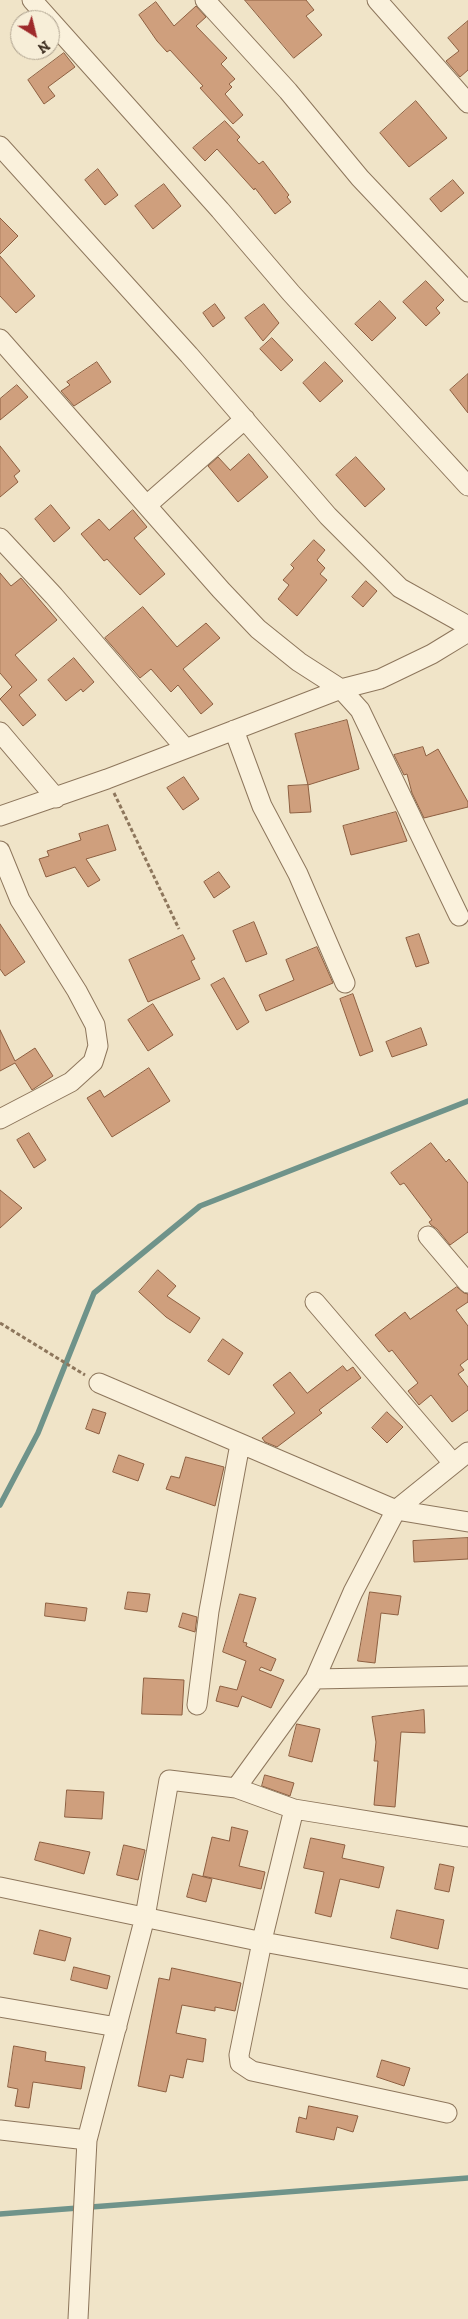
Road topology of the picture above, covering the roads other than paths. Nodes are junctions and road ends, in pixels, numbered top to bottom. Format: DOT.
graph roads {
  1 [pos="32,0"];
  2 [pos="205,0"];
  3 [pos="377,0"];
  4 [pos="41,10"];
  5 [pos="60,31"];
  6 [pos="468,103"];
  7 [pos="0,146"];
  8 [pos="468,292"];
  9 [pos="0,339"];
  10 [pos="245,419"];
  11 [pos="468,486"];
  12 [pos="147,505"];
  13 [pos="0,538"];
  14 [pos="468,626"];
  15 [pos="468,632"];
  16 [pos="341,690"];
  17 [pos="234,730"];
  18 [pos="0,732"];
  19 [pos="185,748"];
  20 [pos="56,798"];
  21 [pos="0,816"];
  22 [pos="0,851"];
  23 [pos="459,916"];
  24 [pos="345,983"];
  25 [pos="2,1115"];
  26 [pos="428,1236"];
  27 [pos="468,1283"];
  28 [pos="315,1302"];
  29 [pos="98,1383"];
  30 [pos="240,1444"];
  31 [pos="468,1452"];
  32 [pos="453,1463"];
  33 [pos="396,1510"];
  34 [pos="468,1522"];
  35 [pos="468,1676"];
  36 [pos="315,1679"];
  37 [pos="197,1705"];
  38 [pos="236,1788"];
  39 [pos="294,1809"];
  40 [pos="468,1836"];
  41 [pos="0,1887"];
  42 [pos="145,1916"];
  43 [pos="263,1942"];
  44 [pos="468,1980"];
  45 [pos="0,2007"];
  46 [pos="116,2027"];
  47 [pos="447,2113"];
  48 [pos="0,2130"];
  49 [pos="87,2140"];
  50 [pos="78,2319"];
  1 -- 4 [label="street"];
  2 -- 8 [label="street"];
  3 -- 6 [label="street"];
  5 -- 11 [label="street"];
  7 -- 10 [label="street"];
  9 -- 12 [label="street"];
  10 -- 12 [label="street"];
  10 -- 14 [label="street"];
  12 -- 16 [label="street"];
  13 -- 19 [label="street"];
  15 -- 16 [label="street"];
  16 -- 17 [label="street"];
  16 -- 23 [label="street"];
  17 -- 19 [label="street"];
  17 -- 24 [label="street"];
  18 -- 20 [label="street"];
  19 -- 20 [label="street"];
  20 -- 21 [label="street"];
  22 -- 25 [label="street"];
  26 -- 27 [label="street"];
  28 -- 32 [label="street"];
  29 -- 30 [label="street"];
  30 -- 33 [label="street"];
  30 -- 37 [label="street"];
  31 -- 32 [label="street"];
  32 -- 33 [label="street"];
  33 -- 34 [label="street"];
  33 -- 36 [label="street"];
  35 -- 36 [label="street"];
  36 -- 38 [label="street"];
  38 -- 39 [label="street"];
  38 -- 42 [label="street"];
  39 -- 40 [label="street"];
  39 -- 43 [label="street"];
  41 -- 42 [label="street"];
  42 -- 43 [label="street"];
  42 -- 46 [label="street"];
  43 -- 44 [label="street"];
  43 -- 47 [label="street"];
  45 -- 46 [label="street"];
  46 -- 49 [label="street"];
  48 -- 49 [label="street"];
  49 -- 50 [label="street"];
}
